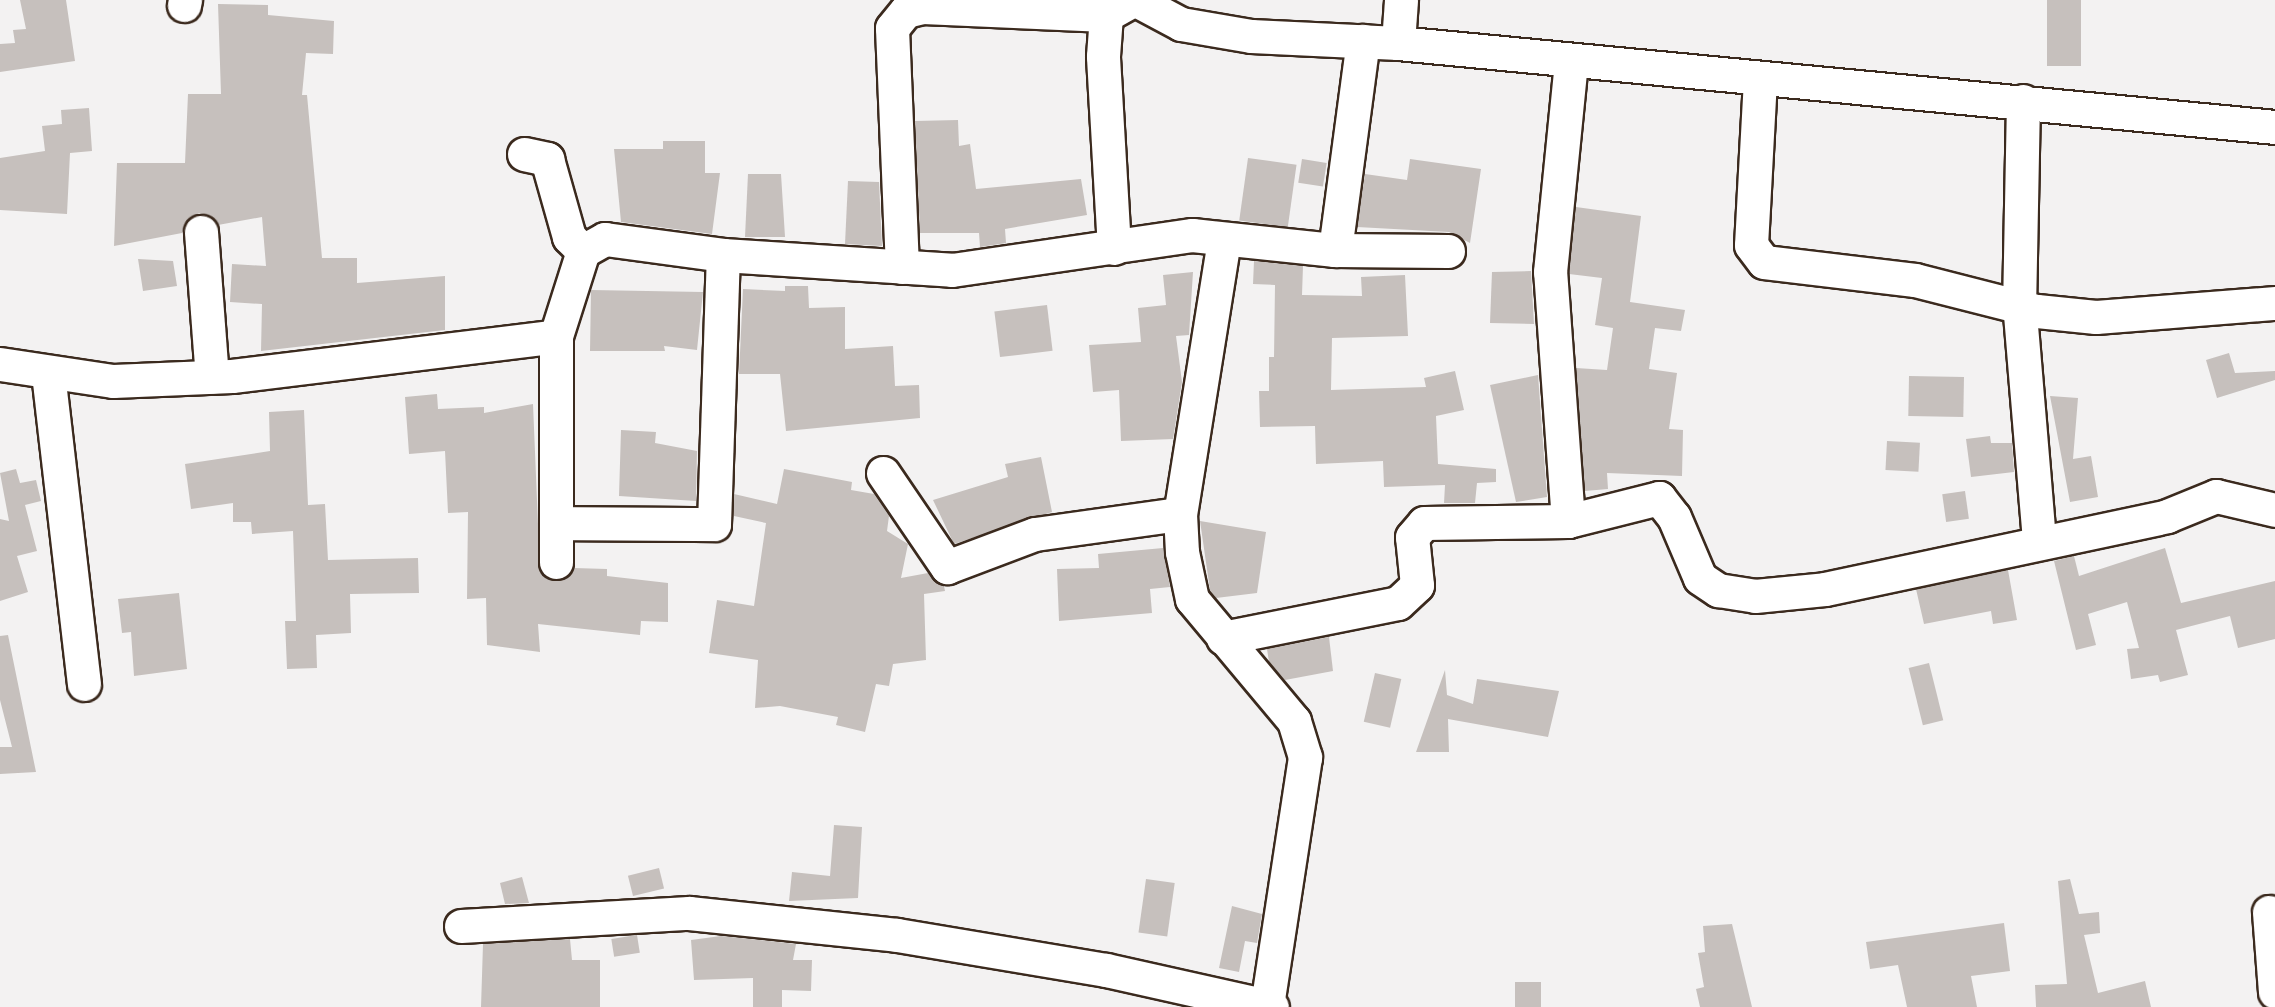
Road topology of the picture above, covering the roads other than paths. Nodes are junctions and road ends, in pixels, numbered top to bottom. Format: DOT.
graph roads {
  1 [pos="1401,0"];
  2 [pos="1125,5"];
  3 [pos="1363,41"];
  4 [pos="1398,43"];
  5 [pos="1571,61"];
  6 [pos="1760,79"];
  7 [pos="2023,101"];
  8 [pos="2275,127"];
  9 [pos="524,154"];
  10 [pos="201,232"];
  11 [pos="1224,240"];
  12 [pos="1114,248"];
  13 [pos="1335,250"];
  14 [pos="583,251"];
  15 [pos="1448,251"];
  16 [pos="723,256"];
  17 [pos="902,267"];
  18 [pos="2019,302"];
  19 [pos="2275,303"];
  20 [pos="556,336"];
  21 [pos="0,364"];
  22 [pos="48,373"];
  23 [pos="212,377"];
  24 [pos="883,472"];
  25 [pos="2275,510"];
  26 [pos="1180,514"];
  27 [pos="1568,521"];
  28 [pos="557,523"];
  29 [pos="2039,539"];
  30 [pos="556,562"];
  31 [pos="1223,638"];
  32 [pos="83,684"];
  33 [pos="2269,912"];
  34 [pos="461,926"];
  35 [pos="2275,992"];
  36 [pos="1270,1006"];
  1 -- 4 [label="street"];
  2 -- 3 [label="street"];
  2 -- 12 [label="street"];
  2 -- 17 [label="street"];
  3 -- 4 [label="street"];
  3 -- 13 [label="street"];
  4 -- 5 [label="street"];
  5 -- 6 [label="street"];
  5 -- 27 [label="street"];
  6 -- 7 [label="street"];
  6 -- 18 [label="street"];
  7 -- 8 [label="street"];
  7 -- 18 [label="street"];
  9 -- 14 [label="street"];
  10 -- 23 [label="street"];
  11 -- 12 [label="street"];
  11 -- 13 [label="street"];
  11 -- 26 [label="street"];
  12 -- 17 [label="street"];
  13 -- 15 [label="street"];
  14 -- 16 [label="street"];
  14 -- 20 [label="street"];
  16 -- 17 [label="street"];
  16 -- 28 [label="street"];
  18 -- 19 [label="street"];
  18 -- 29 [label="street"];
  20 -- 23 [label="street"];
  20 -- 28 [label="street"];
  21 -- 22 [label="street"];
  22 -- 23 [label="street"];
  22 -- 32 [label="street"];
  24 -- 26 [label="street"];
  25 -- 29 [label="street"];
  26 -- 31 [label="street"];
  27 -- 29 [label="street"];
  27 -- 31 [label="street"];
  28 -- 30 [label="street"];
  31 -- 36 [label="street"];
  33 -- 35 [label="street"];
  34 -- 36 [label="street"];
}
